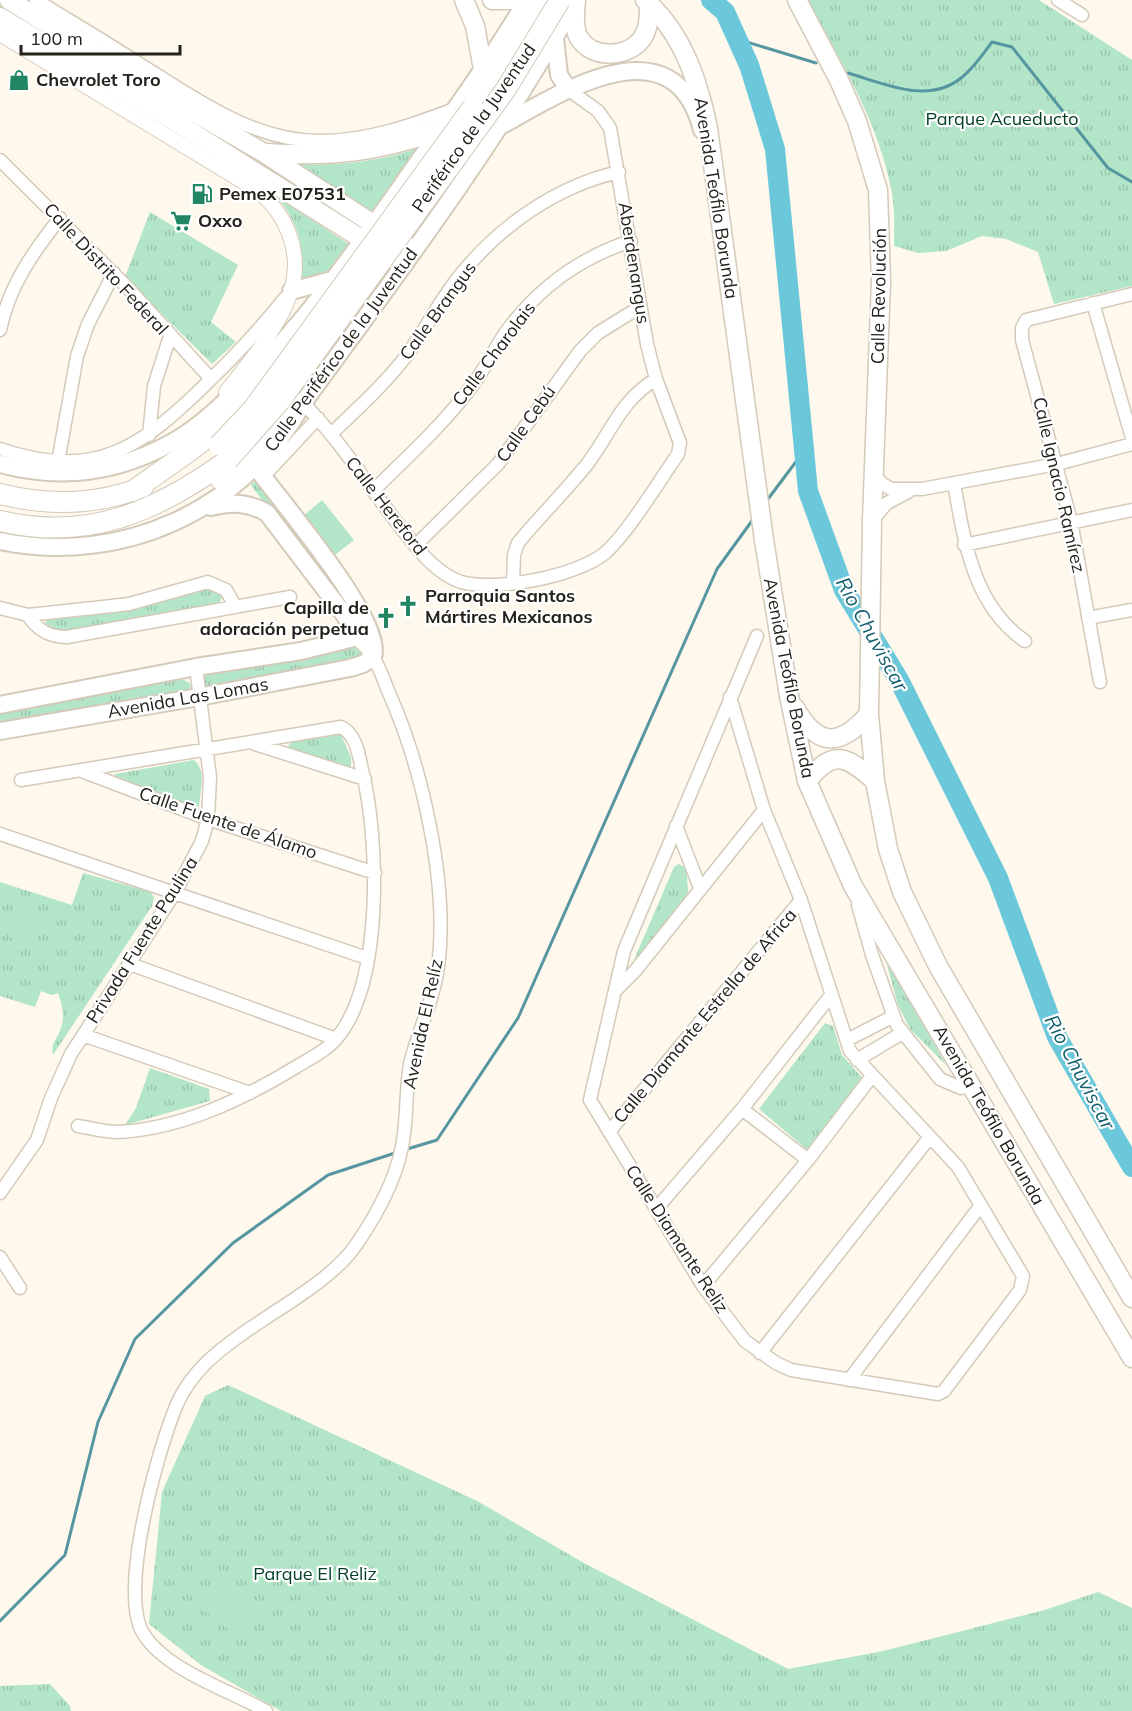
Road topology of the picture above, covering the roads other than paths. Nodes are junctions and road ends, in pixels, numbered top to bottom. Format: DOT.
graph roads {
  1 [pos="9,0"];
  2 [pos="36,0"];
  3 [pos="464,0"];
  4 [pos="492,0"];
  5 [pos="511,0"];
  6 [pos="527,0"];
  7 [pos="544,0"];
  8 [pos="560,0"];
  9 [pos="576,0"];
  10 [pos="782,0"];
  11 [pos="797,0"];
  12 [pos="1058,0"];
  13 [pos="647,2"];
  14 [pos="1082,15"];
  15 [pos="0,17"];
  16 [pos="0,33"];
  17 [pos="555,38"];
  18 [pos="819,43"];
  19 [pos="73,69"];
  20 [pos="483,69"];
  21 [pos="569,90"];
  22 [pos="465,107"];
  23 [pos="503,124"];
  24 [pos="441,130"];
  25 [pos="264,153"];
  26 [pos="0,160"];
  27 [pos="619,172"];
  28 [pos="717,194"];
  29 [pos="60,218"];
  30 [pos="368,233"];
  31 [pos="631,241"];
  32 [pos="408,257"];
  33 [pos="114,273"];
  34 [pos="332,280"];
  35 [pos="291,291"];
  36 [pos="1132,294"];
  37 [pos="1093,303"];
  38 [pos="640,308"];
  39 [pos="297,329"];
  40 [pos="0,330"];
  41 [pos="170,336"];
  42 [pos="211,379"];
  43 [pos="656,379"];
  44 [pos="303,403"];
  45 [pos="207,418"];
  46 [pos="318,418"];
  47 [pos="331,434"];
  48 [pos="148,435"];
  49 [pos="1132,438"];
  50 [pos="1132,444"];
  51 [pos="0,449"];
  52 [pos="680,451"];
  53 [pos="223,452"];
  54 [pos="57,462"];
  55 [pos="0,464"];
  56 [pos="1057,465"];
  57 [pos="260,472"];
  58 [pos="874,472"];
  59 [pos="954,483"];
  60 [pos="374,490"];
  61 [pos="912,490"];
  62 [pos="133,491"];
  63 [pos="0,494"];
  64 [pos="150,508"];
  65 [pos="1132,510"];
  66 [pos="197,511"];
  67 [pos="0,520"];
  68 [pos="872,520"];
  69 [pos="1071,521"];
  70 [pos="0,542"];
  71 [pos="416,545"];
  72 [pos="964,545"];
  73 [pos="871,562"];
  74 [pos="513,582"];
  75 [pos="290,597"];
  76 [pos="235,606"];
  77 [pos="0,608"];
  78 [pos="1132,610"];
  79 [pos="28,615"];
  80 [pos="1088,618"];
  81 [pos="352,634"];
  82 [pos="757,636"];
  83 [pos="1025,641"];
  84 [pos="373,657"];
  85 [pos="196,667"];
  86 [pos="1100,681"];
  87 [pos="789,696"];
  88 [pos="199,697"];
  89 [pos="730,697"];
  90 [pos="0,705"];
  91 [pos="869,714"];
  92 [pos="0,731"];
  93 [pos="250,743"];
  94 [pos="207,751"];
  95 [pos="82,771"];
  96 [pos="365,779"];
  97 [pos="21,780"];
  98 [pos="807,781"];
  99 [pos="875,782"];
  100 [pos="764,810"];
  101 [pos="208,819"];
  102 [pos="676,826"];
  103 [pos="0,834"];
  104 [pos="375,873"];
  105 [pos="853,886"];
  106 [pos="700,888"];
  107 [pos="174,894"];
  108 [pos="801,900"];
  109 [pos="367,958"];
  110 [pos="129,964"];
  111 [pos="615,990"];
  112 [pos="831,994"];
  113 [pos="894,1016"];
  114 [pos="903,1033"];
  115 [pos="83,1035"];
  116 [pos="336,1039"];
  117 [pos="847,1040"];
  118 [pos="986,1050"];
  119 [pos="857,1060"];
  120 [pos="872,1076"];
  121 [pos="972,1084"];
  122 [pos="250,1093"];
  123 [pos="742,1109"];
  124 [pos="78,1126"];
  125 [pos="609,1132"];
  126 [pos="930,1137"];
  127 [pos="808,1160"];
  128 [pos="0,1193"];
  129 [pos="981,1205"];
  130 [pos="657,1208"];
  131 [pos="0,1257"];
  132 [pos="703,1286"];
  133 [pos="20,1288"];
  134 [pos="1132,1298"];
  135 [pos="760,1353"];
  136 [pos="1132,1358"];
  137 [pos="849,1380"];
  138 [pos="266,1711"];
  1 -- 25 [label="main road"];
  2 -- 22 [label="street"];
  3 -- 20 [label="main road"];
  4 -- 5 [label="main road"];
  6 -- 20 [label="main road"];
  7 -- 22 [label="highway"];
  8 -- 53 [label="highway, Periférico de la Juventud, bridge"];
  9 -- 13 [label="main road"];
  9 -- 17 [label="main road, Calle Periférico de la Juventud"];
  10 -- 18 [label="main road"];
  11 -- 18 [label="main road"];
  12 -- 14 [label="street"];
  13 -- 28 [label="main road, Avenida Teófilo Borunda"];
  15 -- 19 [label="main road"];
  16 -- 19 [label="street"];
  17 -- 21 [label="main road"];
  17 -- 23 [label="main road, Calle Periférico de la Juventud"];
  18 -- 58 [label="main road, Calle Revolución"];
  19 -- 30 [label="main road"];
  19 -- 35 [label="street"];
  20 -- 22 [label="main road"];
  21 -- 23 [label="main road"];
  21 -- 27 [label="street, Aberdenangus"];
  21 -- 28 [label="main road"];
  22 -- 24 [label="main road"];
  22 -- 53 [label="highway, Periférico de la Juventud, bridge"];
  23 -- 32 [label="main road, Calle Periférico de la Juventud"];
  24 -- 25 [label="main road"];
  24 -- 30 [label="main road"];
  25 -- 30 [label="main road"];
  26 -- 29 [label="street, Calle Distrito Federal"];
  27 -- 31 [label="street, Aberdenangus"];
  27 -- 47 [label="street, Calle Brangus"];
  28 -- 87 [label="main road, Avenida Teófilo Borunda"];
  29 -- 33 [label="street, Calle Distrito Federal"];
  29 -- 40 [label="street"];
  30 -- 32 [label="main road"];
  30 -- 34 [label="main road"];
  31 -- 38 [label="street, Aberdenangus"];
  31 -- 60 [label="street, Calle Charolais"];
  32 -- 44 [label="main road, Calle Periférico de la Juventud"];
  33 -- 41 [label="street, Calle Distrito Federal"];
  33 -- 54 [label="street"];
  34 -- 35 [label="main road"];
  34 -- 39 [label="main road"];
  35 -- 42 [label="street"];
  35 -- 45 [label="street"];
  36 -- 37 [label="street"];
  37 -- 49 [label="street"];
  37 -- 56 [label="street, Calle Ignacio Ramírez"];
  38 -- 43 [label="street, Aberdenangus"];
  38 -- 71 [label="street, Calle Cebú"];
  39 -- 45 [label="main road"];
  39 -- 62 [label="highway"];
  41 -- 42 [label="street, Calle Distrito Federal"];
  41 -- 48 [label="street"];
  42 -- 48 [label="street"];
  43 -- 52 [label="street, Aberdenangus"];
  43 -- 74 [label="street"];
  44 -- 46 [label="street, Calle Hereford"];
  44 -- 57 [label="main road, Calle Periférico de la Juventud"];
  44 -- 64 [label="highway"];
  45 -- 55 [label="main road"];
  46 -- 47 [label="street, Calle Hereford"];
  46 -- 57 [label="street"];
  47 -- 60 [label="street, Calle Hereford"];
  48 -- 54 [label="street"];
  50 -- 56 [label="street"];
  51 -- 54 [label="street"];
  52 -- 74 [label="street, Calle Hereford"];
  53 -- 62 [label="highway, Periférico de la Juventud"];
  53 -- 64 [label="highway, Periférico de la Juventud"];
  56 -- 59 [label="street"];
  56 -- 69 [label="street, Calle Ignacio Ramírez"];
  57 -- 66 [label="main road, Calle Periférico de la Juventud"];
  57 -- 84 [label="main road, Avenida El Relíz"];
  58 -- 61 [label="street"];
  58 -- 68 [label="main road, Calle Revolución"];
  59 -- 61 [label="street"];
  59 -- 72 [label="street"];
  60 -- 71 [label="street, Calle Hereford"];
  61 -- 68 [label="street"];
  62 -- 63 [label="highway, Periférico de la Juventud"];
  64 -- 67 [label="highway, Periférico de la Juventud"];
  65 -- 69 [label="street"];
  66 -- 70 [label="main road, Calle Periférico de la Juventud"];
  66 -- 81 [label="main road"];
  68 -- 73 [label="main road, Calle Revolución"];
  69 -- 72 [label="street"];
  69 -- 80 [label="street, Calle Ignacio Ramírez"];
  71 -- 74 [label="street, Calle Hereford"];
  72 -- 83 [label="street"];
  73 -- 91 [label="main road, Avenida Teófilo Borunda"];
  75 -- 76 [label="street"];
  76 -- 79 [label="street"];
  76 -- 79 [label="street"];
  77 -- 79 [label="street"];
  78 -- 80 [label="street"];
  80 -- 86 [label="street, Calle Ignacio Ramírez"];
  81 -- 84 [label="street"];
  81 -- 85 [label="main road, Avenida Las Lomas"];
  82 -- 89 [label="street, Calle Diamante Reliz"];
  84 -- 88 [label="main road, Avenida Las Lomas"];
  84 -- 138 [label="street, Avenida El Relíz"];
  85 -- 88 [label="street, Privada Fuente Paulina"];
  85 -- 90 [label="main road, Avenida Las Lomas"];
  87 -- 91 [label="main road"];
  87 -- 98 [label="main road, Avenida Teófilo Borunda"];
  88 -- 92 [label="main road, Avenida Las Lomas"];
  88 -- 94 [label="street, Privada Fuente Paulina"];
  89 -- 100 [label="street, Calle Diamante Reliz"];
  89 -- 102 [label="street, Calle Diamante Reliz"];
  91 -- 99 [label="main road, Avenida Teófilo Borunda"];
  93 -- 94 [label="street"];
  93 -- 96 [label="street"];
  93 -- 96 [label="street"];
  94 -- 95 [label="street"];
  94 -- 101 [label="street, Privada Fuente Paulina"];
  95 -- 97 [label="street"];
  95 -- 101 [label="street, Calle Fuente de Álamo"];
  96 -- 104 [label="street"];
  98 -- 99 [label="main road"];
  98 -- 105 [label="main road, Avenida Teófilo Borunda"];
  99 -- 118 [label="main road, Avenida Teófilo Borunda"];
  100 -- 106 [label="street"];
  100 -- 108 [label="street, Calle Diamante Reliz"];
  101 -- 104 [label="street, Calle Fuente de Álamo"];
  101 -- 107 [label="street, Privada Fuente Paulina"];
  102 -- 106 [label="street"];
  102 -- 111 [label="street, Calle Diamante Reliz"];
  103 -- 107 [label="street"];
  104 -- 109 [label="street"];
  105 -- 113 [label="street"];
  105 -- 121 [label="main road, Avenida Teófilo Borunda"];
  106 -- 111 [label="street"];
  107 -- 109 [label="street"];
  107 -- 110 [label="street, Privada Fuente Paulina"];
  108 -- 112 [label="street, Calle Diamante Reliz"];
  108 -- 125 [label="street, Calle Diamante Estrella de Africa"];
  109 -- 116 [label="street"];
  110 -- 115 [label="street, Privada Fuente Paulina"];
  110 -- 116 [label="street"];
  111 -- 125 [label="street, Calle Diamante Reliz"];
  112 -- 117 [label="street, Calle Diamante Reliz"];
  112 -- 123 [label="street"];
  113 -- 114 [label="street"];
  113 -- 117 [label="street"];
  114 -- 119 [label="street"];
  114 -- 121 [label="street"];
  115 -- 122 [label="street"];
  115 -- 128 [label="street, Privada Fuente Paulina"];
  116 -- 122 [label="street"];
  117 -- 119 [label="street, Calle Diamante Reliz"];
  118 -- 121 [label="main road"];
  118 -- 134 [label="main road, Avenida Teófilo Borunda"];
  119 -- 120 [label="street, Calle Diamante Reliz"];
  120 -- 126 [label="street, Calle Diamante Reliz"];
  120 -- 127 [label="street"];
  121 -- 136 [label="main road, Avenida Teófilo Borunda"];
  122 -- 124 [label="street"];
  123 -- 127 [label="street"];
  123 -- 130 [label="street"];
  125 -- 130 [label="street, Calle Diamante Reliz"];
  126 -- 129 [label="street, Calle Diamante Reliz"];
  126 -- 135 [label="street"];
  127 -- 132 [label="street"];
  129 -- 137 [label="street"];
  129 -- 137 [label="street, Calle Diamante Reliz"];
  130 -- 132 [label="street, Calle Diamante Reliz"];
  131 -- 133 [label="street"];
  132 -- 135 [label="street, Calle Diamante Reliz"];
  135 -- 137 [label="street, Calle Diamante Reliz"];
}
